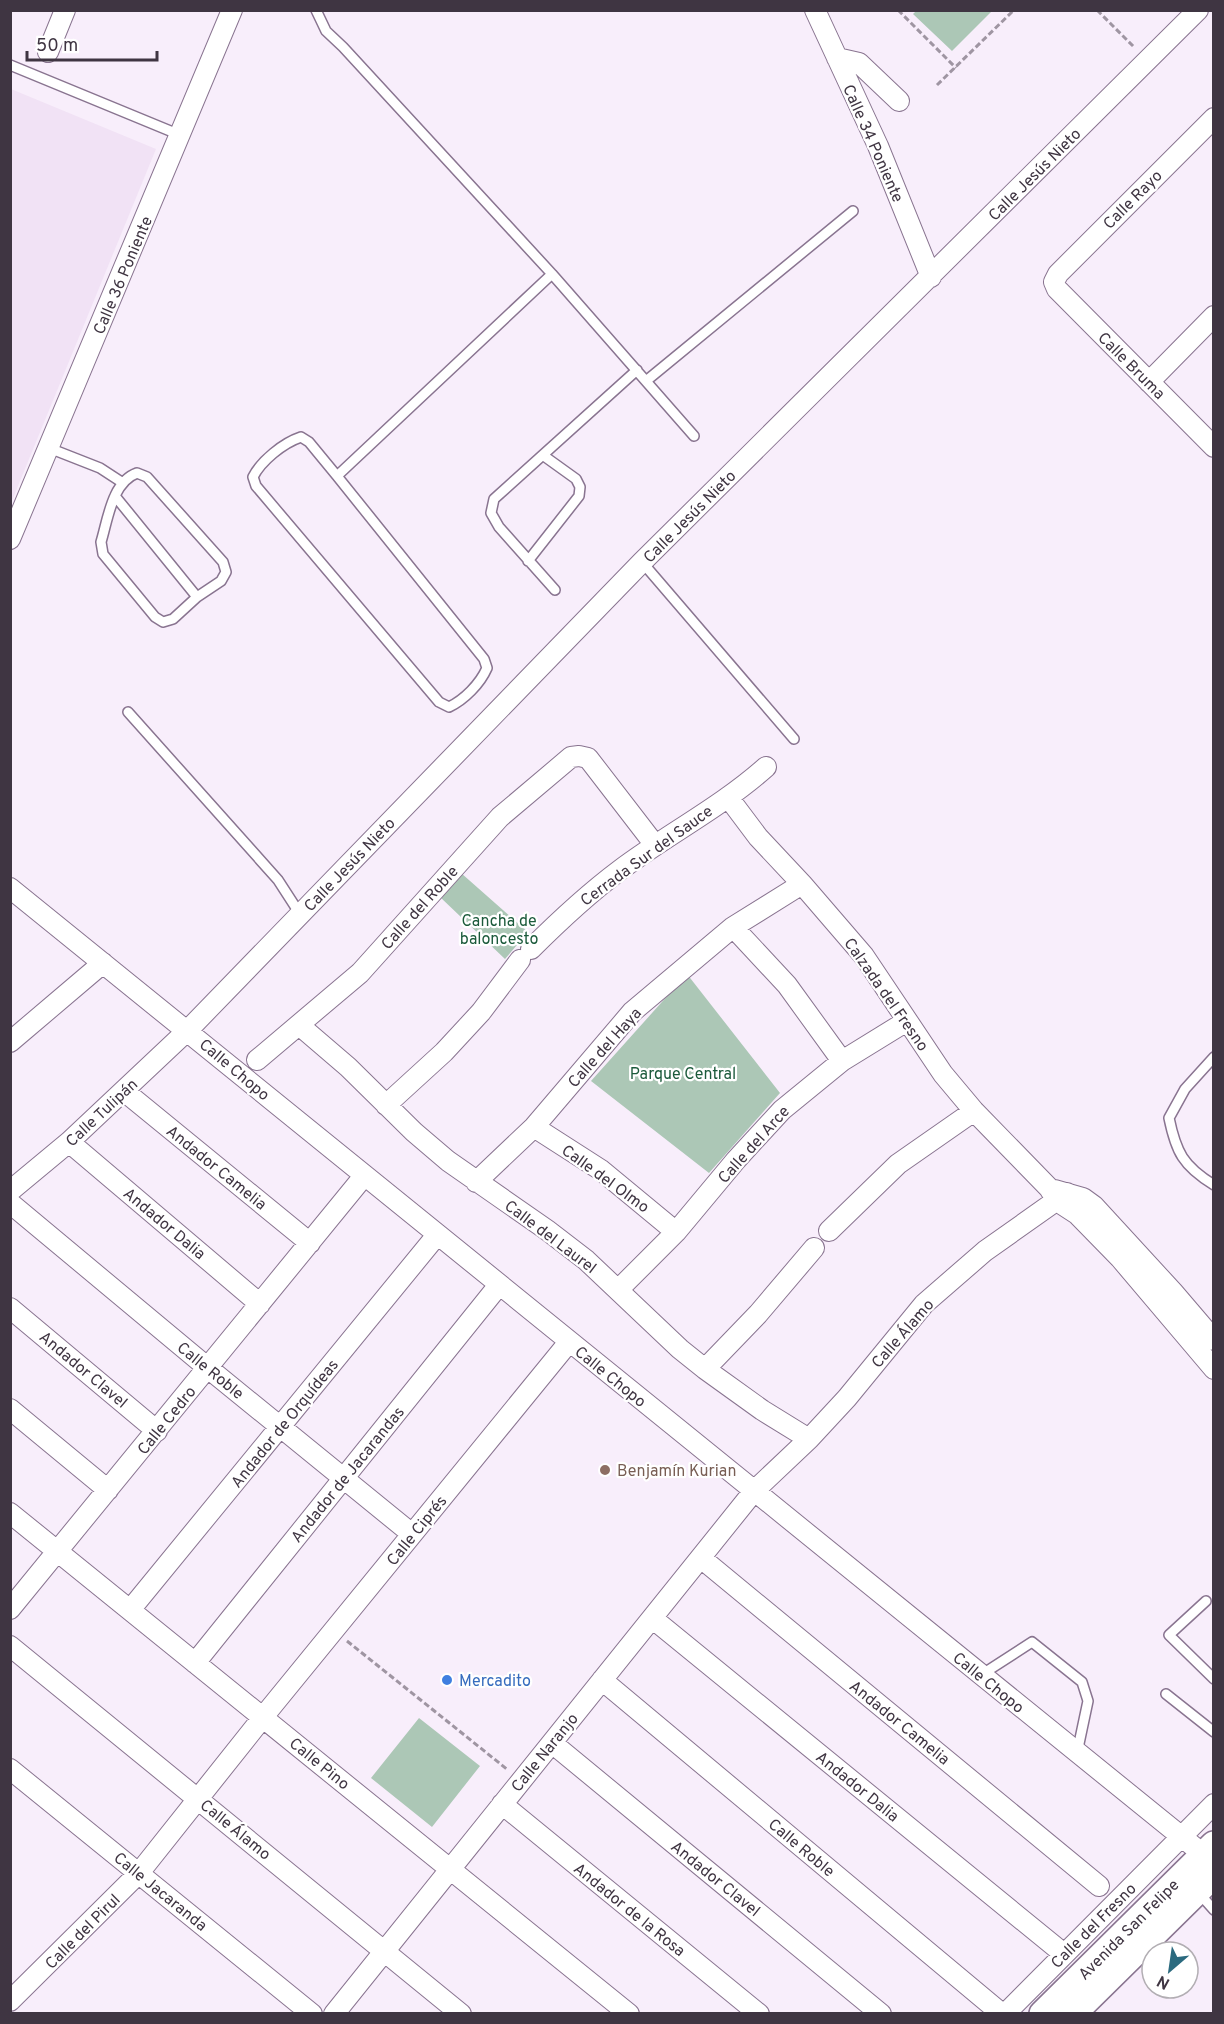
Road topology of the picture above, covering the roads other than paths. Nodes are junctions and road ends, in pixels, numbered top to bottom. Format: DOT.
graph roads {
  1 [pos="65,10"];
  2 [pos="232,10"];
  3 [pos="316,10"];
  4 [pos="815,10"];
  5 [pos="1198,10"];
  6 [pos="48,52"];
  7 [pos="837,58"];
  8 [pos="10,65"];
  9 [pos="899,101"];
  10 [pos="1214,118"];
  11 [pos="180,135"];
  12 [pos="853,211"];
  13 [pos="552,274"];
  14 [pos="931,277"];
  15 [pos="1054,282"];
  16 [pos="1214,316"];
  17 [pos="637,370"];
  18 [pos="646,381"];
  19 [pos="1149,382"];
  20 [pos="694,436"];
  21 [pos="1214,447"];
  22 [pos="49,448"];
  23 [pos="544,456"];
  24 [pos="338,476"];
  25 [pos="123,483"];
  26 [pos="115,496"];
  27 [pos="10,539"];
  28 [pos="528,561"];
  29 [pos="642,562"];
  30 [pos="555,590"];
  31 [pos="197,597"];
  32 [pos="128,712"];
  33 [pos="794,739"];
  34 [pos="766,767"];
  35 [pos="728,797"];
  36 [pos="655,845"];
  37 [pos="802,884"];
  38 [pos="10,888"];
  39 [pos="300,914"];
  40 [pos="733,927"];
  41 [pos="103,963"];
  42 [pos="907,1021"];
  43 [pos="298,1025"];
  44 [pos="188,1030"];
  45 [pos="10,1042"];
  46 [pos="1214,1057"];
  47 [pos="257,1060"];
  48 [pos="842,1061"];
  49 [pos="124,1091"];
  50 [pos="386,1105"];
  51 [pos="974,1111"];
  52 [pos="534,1127"];
  53 [pos="69,1142"];
  54 [pos="364,1176"];
  55 [pos="476,1182"];
  56 [pos="1214,1185"];
  57 [pos="10,1191"];
  58 [pos="1058,1194"];
  59 [pos="10,1203"];
  60 [pos="829,1231"];
  61 [pos="676,1232"];
  62 [pos="437,1235"];
  63 [pos="310,1243"];
  64 [pos="814,1248"];
  65 [pos="499,1285"];
  66 [pos="619,1289"];
  67 [pos="260,1304"];
  68 [pos="10,1308"];
  69 [pos="1214,1340"];
  70 [pos="569,1342"];
  71 [pos="208,1368"];
  72 [pos="705,1369"];
  73 [pos="1214,1369"];
  74 [pos="10,1409"];
  75 [pos="280,1427"];
  76 [pos="157,1431"];
  77 [pos="809,1439"];
  78 [pos="344,1478"];
  79 [pos="108,1490"];
  80 [pos="754,1491"];
  81 [pos="10,1513"];
  82 [pos="412,1534"];
  83 [pos="58,1552"];
  84 [pos="701,1558"];
  85 [pos="1206,1601"];
  86 [pos="10,1609"];
  87 [pos="130,1610"];
  88 [pos="652,1618"];
  89 [pos="10,1646"];
  90 [pos="195,1663"];
  91 [pos="981,1675"];
  92 [pos="1214,1679"];
  93 [pos="603,1680"];
  94 [pos="1166,1694"];
  95 [pos="263,1718"];
  96 [pos="1214,1732"];
  97 [pos="552,1743"];
  98 [pos="1077,1753"];
  99 [pos="10,1769"];
  100 [pos="198,1799"];
  101 [pos="502,1804"];
  102 [pos="1214,1804"];
  103 [pos="1180,1836"];
  104 [pos="450,1869"];
  105 [pos="139,1873"];
  106 [pos="1209,1873"];
  107 [pos="1099,1886"];
  108 [pos="385,1950"];
  109 [pos="1064,1954"];
  110 [pos="13,1996"];
  111 [pos="312,2013"];
  112 [pos="334,2013"];
  113 [pos="461,2013"];
  114 [pos="629,2013"];
  115 [pos="759,2013"];
  116 [pos="881,2013"];
  117 [pos="1004,2013"];
  118 [pos="1043,2013"];
  119 [pos="1072,2013"];
  1 -- 6 [label="street"];
  2 -- 11 [label="street, Calle 36 Poniente"];
  3 -- 13 [label="lane"];
  4 -- 7 [label="street, Calle 34 Poniente"];
  5 -- 14 [label="street, Calle Jesús Nieto"];
  7 -- 9 [label="street"];
  7 -- 14 [label="street, Calle 34 Poniente"];
  8 -- 11 [label="lane"];
  10 -- 15 [label="street, Calle Rayo"];
  11 -- 22 [label="street, Calle 36 Poniente"];
  12 -- 18 [label="lane"];
  13 -- 17 [label="lane"];
  13 -- 24 [label="lane"];
  14 -- 29 [label="street, Calle Jesús Nieto"];
  15 -- 19 [label="street, Calle Bruma"];
  16 -- 19 [label="street"];
  17 -- 18 [label="lane"];
  17 -- 23 [label="lane"];
  18 -- 20 [label="lane"];
  19 -- 21 [label="street, Calle Bruma"];
  22 -- 25 [label="lane"];
  22 -- 27 [label="street, Calle 36 Poniente"];
  23 -- 28 [label="lane"];
  23 -- 28 [label="lane"];
  24 -- 24 [label="lane"];
  25 -- 26 [label="lane"];
  25 -- 31 [label="lane"];
  26 -- 31 [label="lane"];
  26 -- 31 [label="lane"];
  28 -- 30 [label="lane"];
  29 -- 33 [label="lane"];
  29 -- 39 [label="street, Calle Jesús Nieto"];
  32 -- 39 [label="lane"];
  34 -- 35 [label="street, Cerrada Sur del Sauce"];
  35 -- 36 [label="street, Cerrada Sur del Sauce"];
  35 -- 37 [label="street, Calzada del Fresno"];
  36 -- 43 [label="street, Calle del Roble"];
  36 -- 50 [label="street, Cerrada Sur del Sauce"];
  37 -- 40 [label="street, Calle del Haya"];
  37 -- 42 [label="street, Calzada del Fresno"];
  38 -- 41 [label="street, Calle Chopo"];
  39 -- 44 [label="street, Calle Jesús Nieto"];
  40 -- 48 [label="street"];
  40 -- 52 [label="street, Calle del Haya"];
  41 -- 44 [label="street, Calle Chopo"];
  41 -- 45 [label="street"];
  42 -- 48 [label="street, Calle del Arce"];
  42 -- 51 [label="street, Calzada del Fresno"];
  43 -- 47 [label="street, Calle del Roble"];
  43 -- 50 [label="street, Calle del Laurel"];
  44 -- 49 [label="street, Calle Tulipán"];
  44 -- 54 [label="street, Calle Chopo"];
  46 -- 56 [label="lane"];
  48 -- 61 [label="street, Calle del Arce"];
  49 -- 53 [label="street, Calle Tulipán"];
  49 -- 63 [label="street, Andador Camelia"];
  50 -- 55 [label="street, Calle del Laurel"];
  51 -- 58 [label="street, Calzada del Fresno"];
  51 -- 60 [label="street"];
  52 -- 55 [label="street, Calle del Haya"];
  52 -- 61 [label="street, Calle del Olmo"];
  53 -- 57 [label="street, Calle Tulipán"];
  53 -- 67 [label="street, Andador Dalia"];
  54 -- 62 [label="street, Calle Chopo"];
  54 -- 63 [label="street, Calle Cedro"];
  55 -- 66 [label="street, Calle del Laurel"];
  58 -- 69 [label="street, Calzada del Fresno"];
  58 -- 73 [label="street, Calzada del Fresno"];
  58 -- 77 [label="street, Calle Álamo"];
  59 -- 71 [label="street, Calle Roble"];
  61 -- 66 [label="street, Calle del Arce"];
  62 -- 65 [label="street, Calle Chopo"];
  62 -- 75 [label="street, Andador de Orquídeas"];
  63 -- 67 [label="street, Calle Cedro"];
  64 -- 72 [label="street"];
  65 -- 70 [label="street, Calle Chopo"];
  65 -- 78 [label="street, Andador de Jacarandas"];
  66 -- 72 [label="street, Calle del Laurel"];
  67 -- 71 [label="street, Calle Cedro"];
  68 -- 76 [label="street, Andador Clavel"];
  70 -- 80 [label="street, Calle Chopo"];
  70 -- 82 [label="street, Calle Ciprés"];
  71 -- 75 [label="street, Calle Roble"];
  71 -- 76 [label="street, Calle Cedro"];
  72 -- 77 [label="street, Calle del Laurel"];
  74 -- 79 [label="street"];
  75 -- 78 [label="street, Calle Roble"];
  75 -- 87 [label="street, Andador de Orquídeas"];
  76 -- 79 [label="street, Calle Cedro"];
  77 -- 80 [label="street, Calle Álamo"];
  78 -- 82 [label="street, Calle Roble"];
  78 -- 90 [label="street, Andador de Jacarandas"];
  79 -- 83 [label="street, Calle Cedro"];
  80 -- 84 [label="street, Calle Naranjo"];
  80 -- 91 [label="street, Calle Chopo"];
  81 -- 83 [label="street, Calle Pino"];
  82 -- 95 [label="street, Calle Ciprés"];
  83 -- 86 [label="street, Calle Cedro"];
  83 -- 87 [label="street, Calle Pino"];
  84 -- 88 [label="street, Calle Naranjo"];
  84 -- 107 [label="street, Andador Camelia"];
  85 -- 92 [label="lane"];
  87 -- 90 [label="street, Calle Pino"];
  88 -- 93 [label="street, Calle Naranjo"];
  88 -- 109 [label="street, Andador Dalia"];
  89 -- 100 [label="street, Calle Álamo"];
  90 -- 95 [label="street, Calle Pino"];
  91 -- 98 [label="street, Calle Chopo"];
  91 -- 98 [label="lane"];
  93 -- 97 [label="street, Calle Naranjo"];
  93 -- 117 [label="street, Calle Roble"];
  94 -- 96 [label="lane"];
  95 -- 100 [label="street, Calle del Pirul"];
  95 -- 104 [label="street, Calle Pino"];
  97 -- 101 [label="street, Calle Naranjo"];
  97 -- 116 [label="street, Andador Clavel"];
  98 -- 103 [label="street, Calle Chopo"];
  99 -- 105 [label="street, Calle Jacaranda"];
  100 -- 105 [label="street, Calle del Pirul"];
  100 -- 108 [label="street, Calle Álamo"];
  101 -- 104 [label="street, Calle Naranjo"];
  101 -- 115 [label="street, Andador de la Rosa"];
  102 -- 103 [label="street"];
  103 -- 106 [label="street, Calle Chopo"];
  103 -- 109 [label="street, Calle del Fresno"];
  104 -- 108 [label="street, Calle Naranjo"];
  104 -- 114 [label="street, Calle Pino"];
  105 -- 110 [label="street, Calle del Pirul"];
  105 -- 111 [label="street, Calle Jacaranda"];
  106 -- 118 [label="main road, Avenida San Felipe"];
  106 -- 119 [label="main road, Avenida San Felipe"];
  108 -- 112 [label="street, Calle Naranjo"];
  108 -- 113 [label="street, Calle Álamo"];
  109 -- 117 [label="street, Calle del Fresno"];
}
